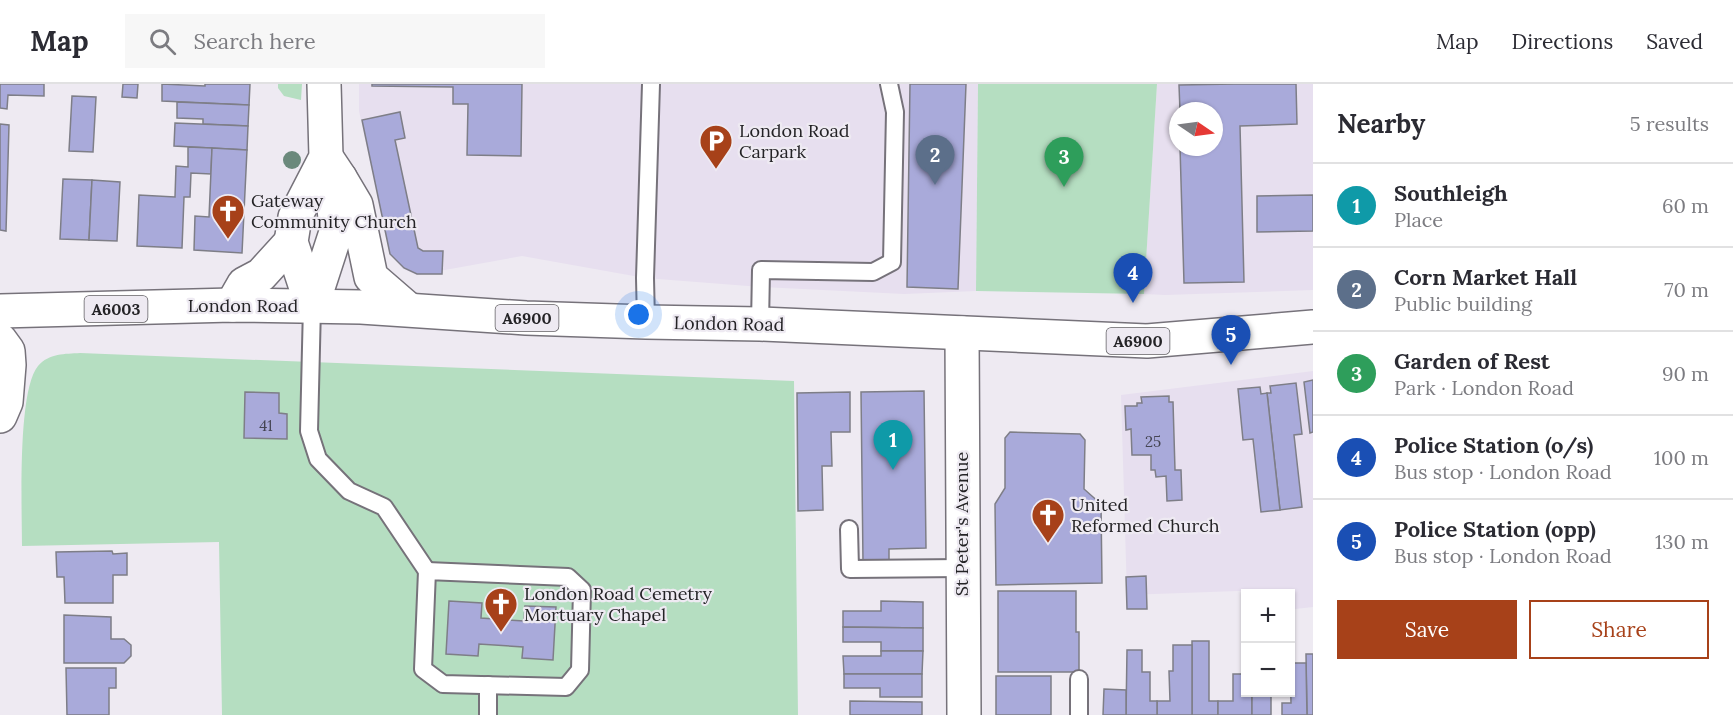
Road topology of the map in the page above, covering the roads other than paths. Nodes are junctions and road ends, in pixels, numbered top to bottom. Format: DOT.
graph roads {
  1 [pos="324,84"];
  2 [pos="651,84"];
  3 [pos="889,84"];
  4 [pos="333,167"];
  5 [pos="291,242"];
  6 [pos="232,305"];
  7 [pos="312,306"];
  8 [pos="408,309"];
  9 [pos="0,311"];
  10 [pos="646,322"];
  11 [pos="760,324"];
  12 [pos="1313,327"];
  13 [pos="962,333"];
  14 [pos="0,340"];
  15 [pos="0,416"];
  16 [pos="849,529"];
  17 [pos="963,568"];
  18 [pos="427,571"];
  19 [pos="1079,679"];
  20 [pos="488,685"];
  21 [pos="488,715"];
  22 [pos="964,715"];
  23 [pos="1079,715"];
  1 -- 4 [label="main road"];
  2 -- 10 [label="lane"];
  3 -- 11 [label="lane"];
  4 -- 5 [label="main road"];
  4 -- 7 [label="main road"];
  4 -- 8 [label="main road"];
  5 -- 6 [label="main road"];
  5 -- 7 [label="main road"];
  6 -- 7 [label="main road, London Road / A6003"];
  6 -- 9 [label="main road, London Road / A6003"];
  7 -- 8 [label="main road, London Road / A6900"];
  7 -- 18 [label="lane"];
  8 -- 10 [label="main road, London Road / A6900"];
  10 -- 11 [label="main road, London Road / A6900"];
  11 -- 13 [label="main road, London Road / A6900"];
  12 -- 13 [label="main road, London Road / A6900"];
  13 -- 17 [label="main road, St Peter's Avenue"];
  14 -- 15 [label="main road"];
  16 -- 17 [label="lane"];
  17 -- 22 [label="main road, St Peter's Avenue"];
  18 -- 20 [label="lane"];
  18 -- 20 [label="lane"];
  19 -- 23 [label="lane"];
  20 -- 21 [label="lane"];
}
